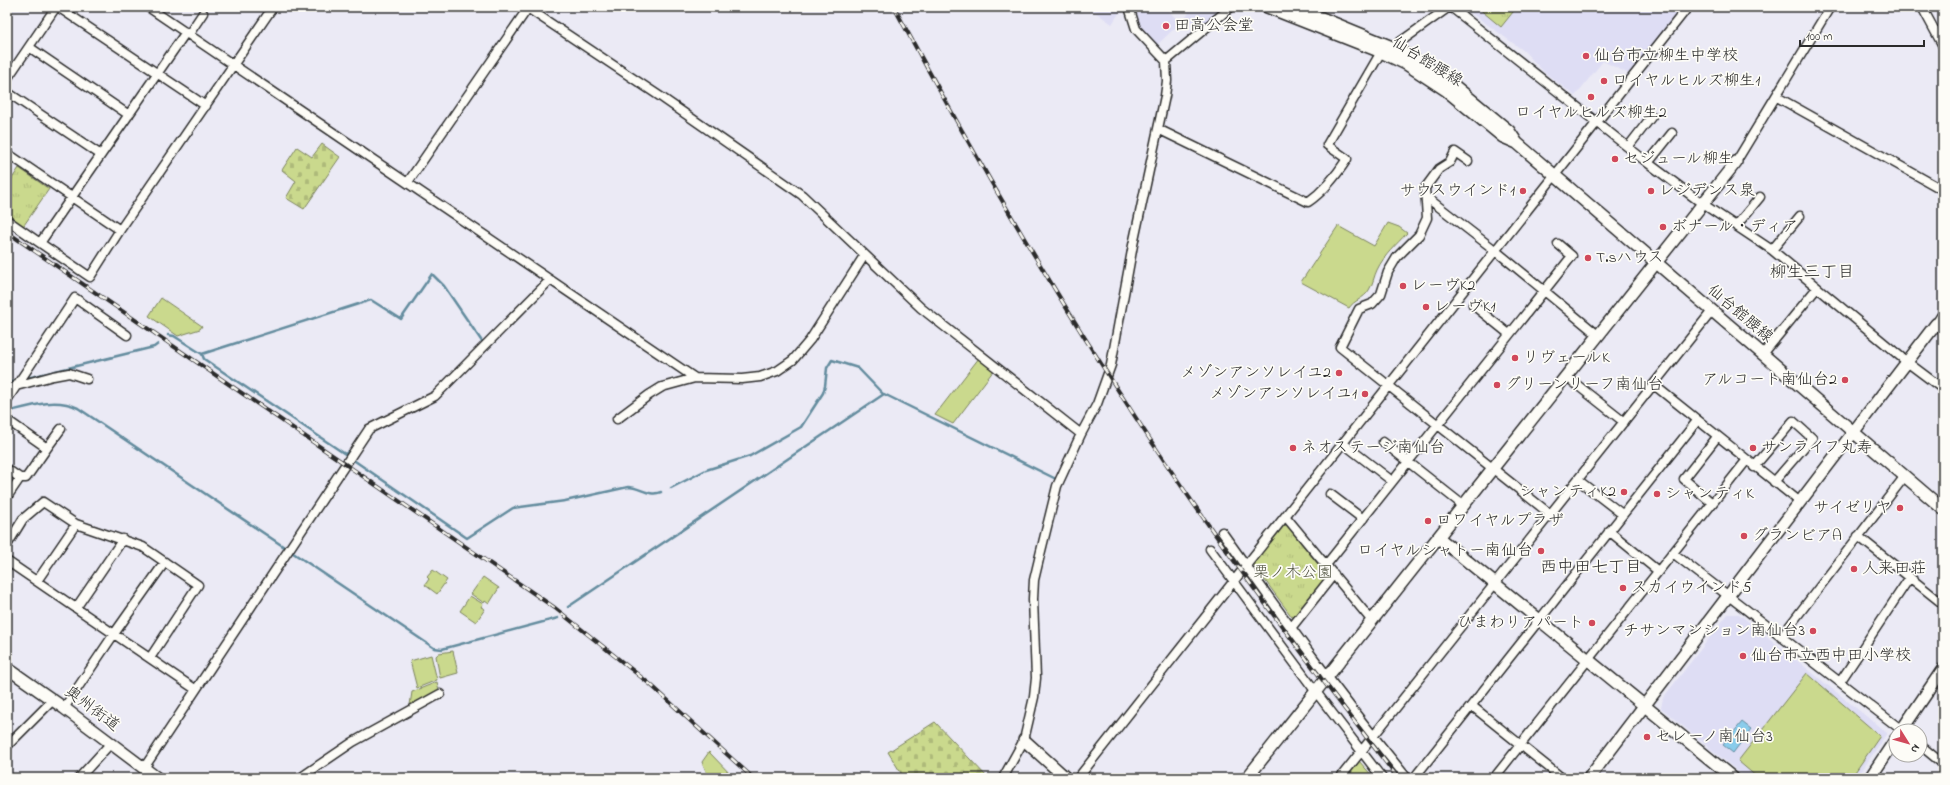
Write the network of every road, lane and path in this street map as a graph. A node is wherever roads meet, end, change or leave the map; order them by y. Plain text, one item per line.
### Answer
1 (57, 7) edge
2 (148, 7) edge
3 (527, 7) edge
4 (1129, 7) edge
5 (1231, 7) edge
6 (1267, 7) edge
7 (1295, 7) edge
8 (1688, 7) edge
9 (1830, 7) edge
10 (1922, 7) edge
11 (271, 8) edge
12 (1448, 8) edge
13 (203, 13) dead end
14 (187, 33) junction
15 (29, 46) junction
16 (1943, 46) edge
17 (1393, 47) junction
18 (1381, 52) junction
19 (1166, 61) junction
20 (234, 64) junction
21 (157, 73) junction
22 (7, 79) edge
23 (7, 92) edge
24 (1777, 97) junction
25 (206, 106) junction
26 (129, 115) junction
27 (1652, 116) dead end
28 (1597, 122) junction
29 (1158, 129) junction
30 (1672, 133) dead end
31 (1517, 143) junction
32 (1628, 147) junction
33 (7, 153) edge
34 (101, 155) junction
35 (1468, 162) dead end
36 (1736, 162) joint
37 (1648, 163) junction
38 (1555, 176) junction
39 (408, 182) junction
40 (1943, 190) edge
41 (1425, 196) junction
42 (72, 197) junction
43 (1760, 197) dead end
44 (1703, 204) junction
45 (1800, 216) dead end
46 (7, 220) edge
47 (1736, 226) junction
48 (120, 230) junction
49 (40, 243) junction
50 (1558, 244) dead end
51 (1772, 250) junction
52 (1496, 251) junction
53 (864, 256) junction
54 (1656, 263) junction
55 (550, 280) junction
56 (1817, 288) junction
57 (1544, 292) junction
58 (1473, 305) dead end
59 (1712, 311) junction
60 (1943, 313) edge
61 (1936, 324) joint
62 (1509, 334) junction
63 (127, 335) dead end
64 (1598, 336) junction
65 (1763, 354) junction
66 (1907, 362) junction
67 (1566, 377) junction
68 (695, 378) junction
69 (86, 379) dead end
70 (19, 381) junction
71 (1389, 385) junction
72 (1654, 385) junction
73 (1943, 389) edge
74 (7, 400) edge
75 (616, 419) dead end
76 (7, 420) edge
77 (1697, 421) junction
78 (1624, 422) junction
79 (1437, 425) junction
80 (61, 429) dead end
81 (1854, 432) junction
82 (1081, 434) junction
83 (1717, 437) junction
84 (1383, 442) dead end
85 (1344, 444) junction
86 (47, 448) junction
87 (1746, 460) junction
88 (1408, 462) junction
89 (1754, 467) junction
90 (7, 469) edge
91 (1493, 470) junction
92 (1905, 476) junction
93 (20, 478) junction
94 (1578, 480) junction
95 (1392, 481) junction
96 (1774, 482) junction
97 (1330, 494) dead end
98 (7, 497) edge
99 (1800, 502) junction
100 (1712, 503) junction
101 (1464, 506) junction
102 (1943, 509) edge
103 (1550, 514) junction
104 (1622, 514) junction
105 (1286, 516) junction
106 (1362, 519) junction
107 (76, 524) junction
108 (1609, 531) junction
109 (1222, 532) dead end
110 (1858, 536) junction
111 (1439, 538) junction
112 (123, 539) junction
113 (7, 545) edge
114 (1210, 548) dead end
115 (1673, 553) junction
116 (7, 561) edge
117 (164, 562) junction
118 (1326, 565) junction
119 (1246, 566) junction
120 (1658, 571) junction
121 (1334, 574) junction
122 (1910, 578) junction
123 (37, 581) junction
124 (1234, 582) junction
125 (1494, 584) junction
126 (1728, 596) junction
127 (1943, 604) edge
128 (76, 608) junction
129 (1539, 620) junction
130 (1372, 621) junction
131 (1291, 628) junction
132 (114, 634) junction
133 (1781, 637) junction
134 (150, 658) junction
135 (1588, 661) junction
136 (7, 668) edge
137 (1943, 669) edge
138 (1328, 677) junction
139 (1840, 682) junction
140 (195, 689) junction
141 (1316, 692) junction
142 (440, 694) dead end
143 (53, 700) junction
144 (1472, 706) junction
145 (1644, 706) junction
146 (64, 708) junction
147 (1889, 723) edge
148 (1908, 723) edge
149 (1373, 736) junction
150 (1024, 740) junction
151 (111, 743) junction
152 (1521, 744) junction
153 (7, 746) edge
154 (1361, 751) junction
155 (1888, 752) edge
156 (1928, 752) edge
157 (1943, 764) edge
158 (144, 768) junction
159 (79, 778) edge
160 (157, 778) edge
161 (300, 778) edge
162 (1003, 778) edge
163 (1066, 778) edge
164 (1078, 778) edge
165 (1248, 778) edge
166 (1340, 778) edge
167 (1382, 778) edge
168 (1407, 778) edge
169 (1414, 778) edge
170 (1494, 778) edge
171 (1562, 778) edge
172 (1589, 778) edge
173 (1733, 778) edge
174 (1870, 778) edge

1 - 15 street
1 - 21 street
2 - 14 street
3 - 39 street
3 - 53 street
4 - 19 street
5 - 19 street
6 - 18 street, 仙台館腰線
7 - 17 street, 仙台館腰線
8 - 28 street
9 - 24 street
10 - 16 street
11 - 20 street
12 - 17 street
12 - 28 street
13 - 14 street
14 - 20 street
14 - 21 street
15 - 22 street
15 - 26 street
17 - 31 street, 仙台館腰線
18 - 29 street
18 - 31 street, 仙台館腰線
19 - 29 street
20 - 25 street
20 - 39 street
21 - 25 street
21 - 26 street
23 - 34 street
24 - 36 street
24 - 40 street
25 - 48 street
26 - 34 street
27 - 32 street
28 - 32 street
28 - 38 street
29 - 82 street
30 - 37 street
31 - 38 street, 仙台館腰線
32 - 37 street
33 - 42 street
34 - 42 street
35 - 41 street
36 - 44 street
37 - 44 street
38 - 52 street
38 - 54 street, 仙台館腰線
39 - 55 street
41 - 52 street
41 - 71 street
42 - 48 street
42 - 49 street
43 - 47 street
44 - 47 street
44 - 54 street
45 - 51 street
46 - 49 street
47 - 51 street
48 - 49 street
50 - 57 street
51 - 56 street
52 - 57 street
52 - 71 street
53 - 68 street
53 - 82 street
54 - 59 street, 仙台館腰線
54 - 64 street
55 - 68 street
55 - 140 street
56 - 65 street
56 - 66 street
57 - 62 street
57 - 64 street
58 - 62 street
59 - 65 street, 仙台館腰線
59 - 72 street
60 - 61 street
61 - 66 street
62 - 79 street
63 - 70 street
64 - 67 street
65 - 81 street, 仙台館腰線
66 - 73 street
66 - 81 street
67 - 78 street
67 - 91 street
68 - 75 street
69 - 70 street
70 - 74 street
71 - 79 street
71 - 85 street
72 - 77 street
72 - 78 street
76 - 86 street
77 - 83 street
77 - 104 street
78 - 94 street
79 - 88 street
79 - 91 street
80 - 86 street
81 - 92 street, 仙台館腰線
81 - 99 street
82 - 150 street
83 - 87 street
83 - 100 street
84 - 88 street
85 - 95 street
85 - 105 street
86 - 93 street
87 - 89 street
87 - 100 street
88 - 95 street
88 - 101 street
89 - 96 street
89 - 96 street
90 - 93 street
91 - 101 street
91 - 103 street
92 - 102 street, 仙台館腰線
92 - 110 street
93 - 98 street
94 - 103 street
94 - 104 street
95 - 106 street
96 - 99 street
97 - 106 street
99 - 126 street
100 - 115 street
101 - 111 street
103 - 125 street
104 - 108 street
105 - 118 street
105 - 119 street
106 - 118 street
107 - 112 street
107 - 113 street
107 - 123 street
108 - 120 street
108 - 129 street
109 - 119 street
110 - 122 street
110 - 133 street
111 - 125 street
111 - 130 street
112 - 117 street
112 - 128 street
114 - 124 street
115 - 120 street
115 - 126 street
116 - 123 street
117 - 132 street
117 - 134 street
118 - 121 street
119 - 124 street
119 - 131 street
120 - 135 street
121 - 130 street
121 - 131 street
122 - 127 street
122 - 139 street
123 - 128 street
124 - 141 street
124 - 164 street
125 - 129 street
125 - 149 street
126 - 133 street
126 - 145 street
128 - 132 street
129 - 135 street
129 - 144 street
130 - 138 street
131 - 138 street
132 - 134 street
132 - 146 street
133 - 139 street
134 - 140 street
135 - 145 street
135 - 152 street
136 - 143 street, 奥州街道
137 - 148 street
138 - 141 street
138 - 149 street
139 - 147 street
140 - 158 street
141 - 154 street
141 - 165 street
142 - 161 street
143 - 146 street, 奥州街道
143 - 153 street
144 - 152 street
144 - 169 street
145 - 172 street
145 - 173 street
146 - 151 street, 奥州街道
149 - 154 street
149 - 168 street
150 - 162 street
150 - 163 street
151 - 158 street, 奥州街道
151 - 159 street
152 - 170 street
152 - 171 street
154 - 166 street
154 - 167 street
155 - 174 street
156 - 157 street
158 - 160 street, 奥州街道

